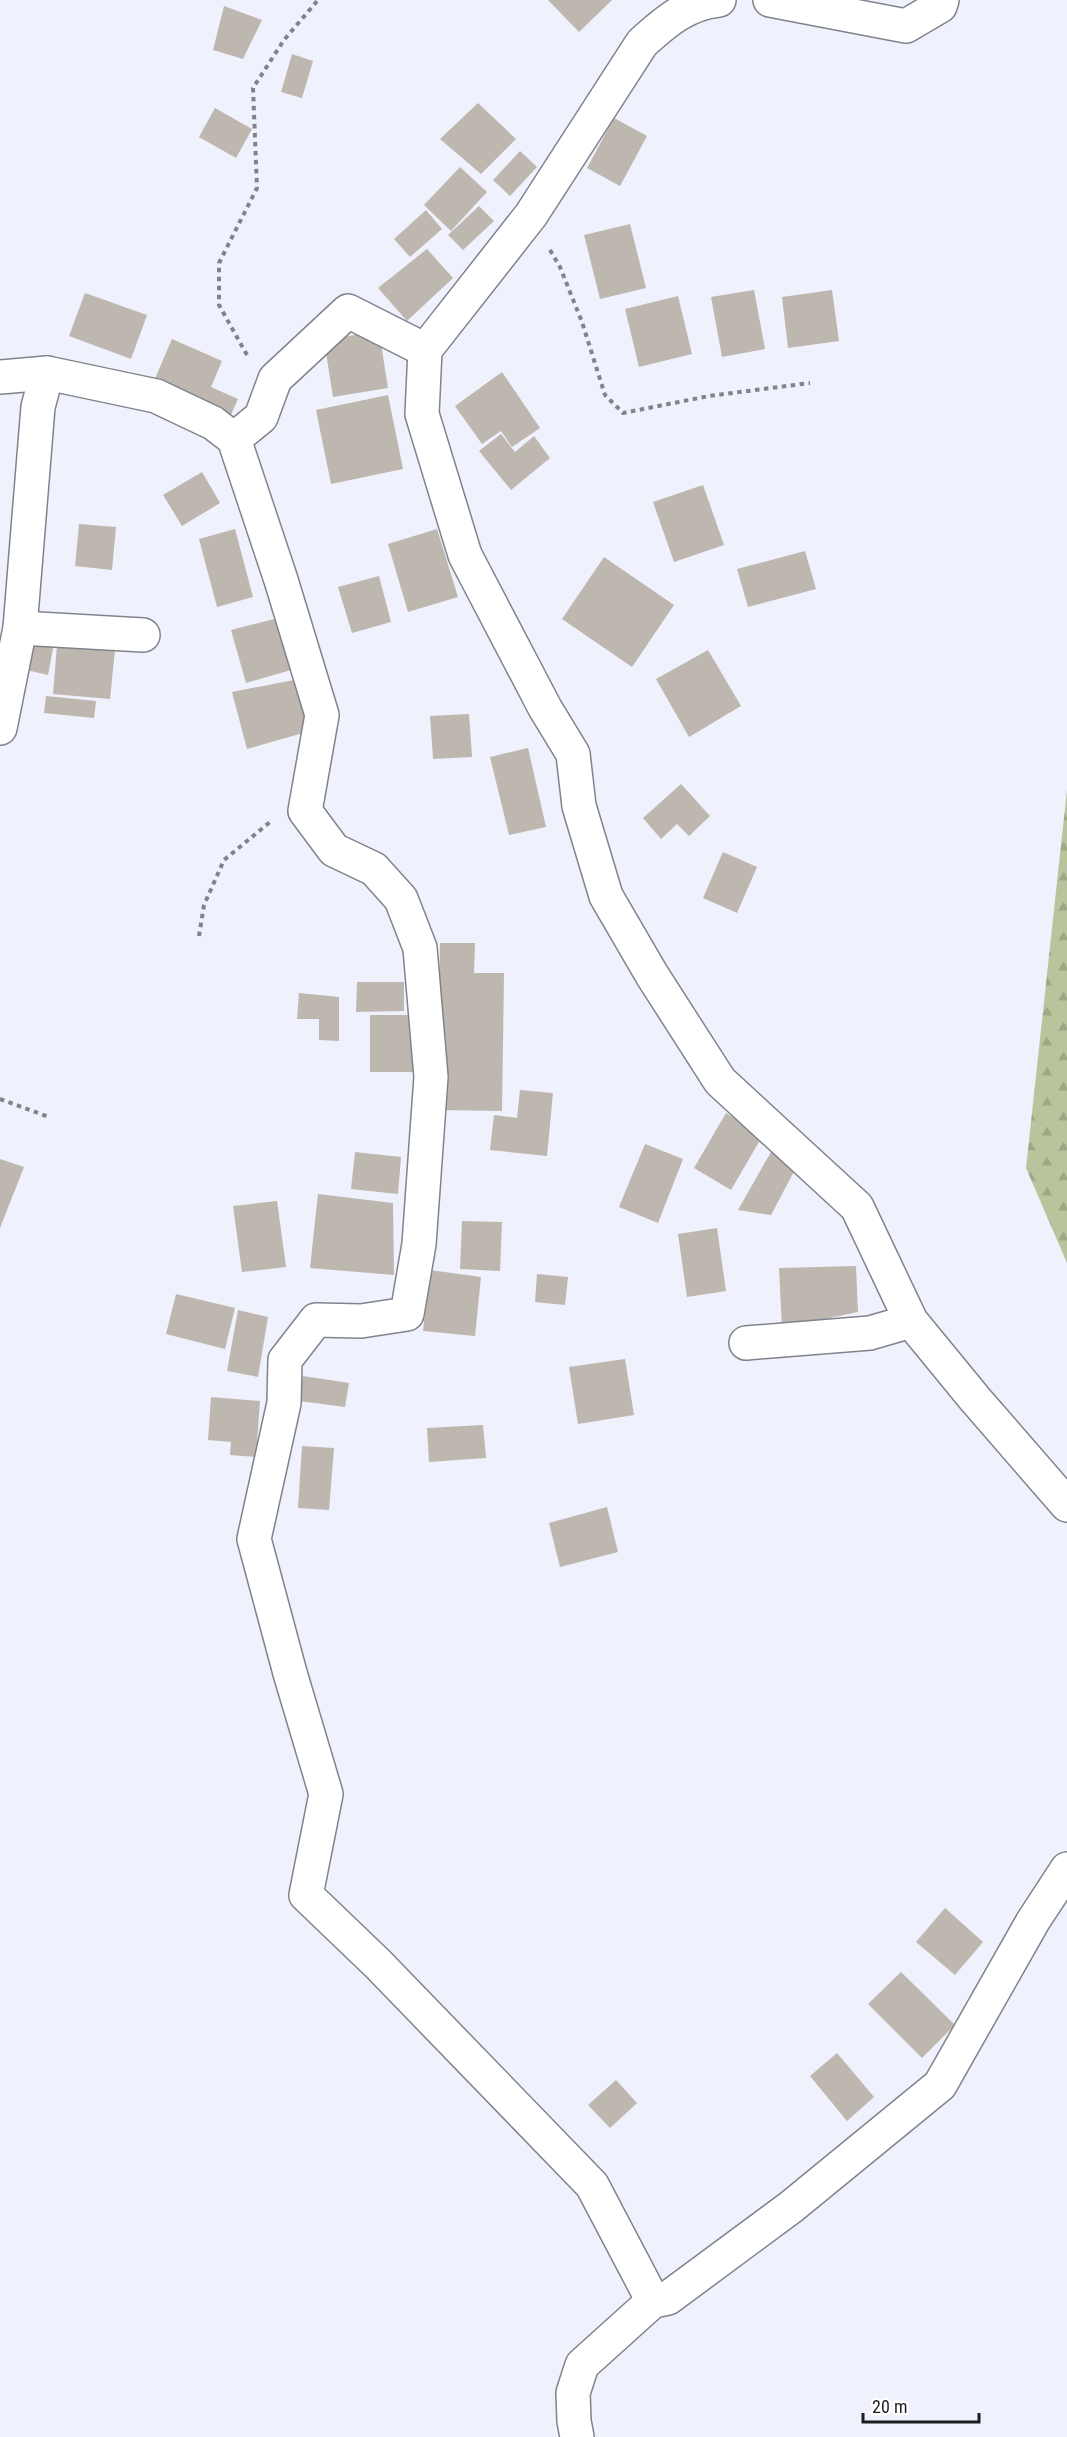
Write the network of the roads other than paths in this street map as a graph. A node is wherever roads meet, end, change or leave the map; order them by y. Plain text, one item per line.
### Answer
1 (719, 0) edge
2 (770, 0) edge
3 (942, 0) edge
4 (425, 350) junction
5 (47, 373) junction
6 (0, 377) edge
7 (234, 439) junction
8 (20, 628) junction
9 (143, 635) dead end
10 (0, 719) edge
11 (0, 728) edge
12 (911, 1321) junction
13 (746, 1343) dead end
14 (1067, 1505) edge
15 (1067, 1869) edge
16 (653, 2301) junction
17 (577, 2437) edge

1 - 4 street
2 - 3 street
4 - 7 street
4 - 12 street
5 - 6 street
5 - 7 street
5 - 8 street
7 - 16 street
8 - 9 street
8 - 10 street
10 - 11 street
12 - 13 street
12 - 14 street
15 - 16 street
16 - 17 street

